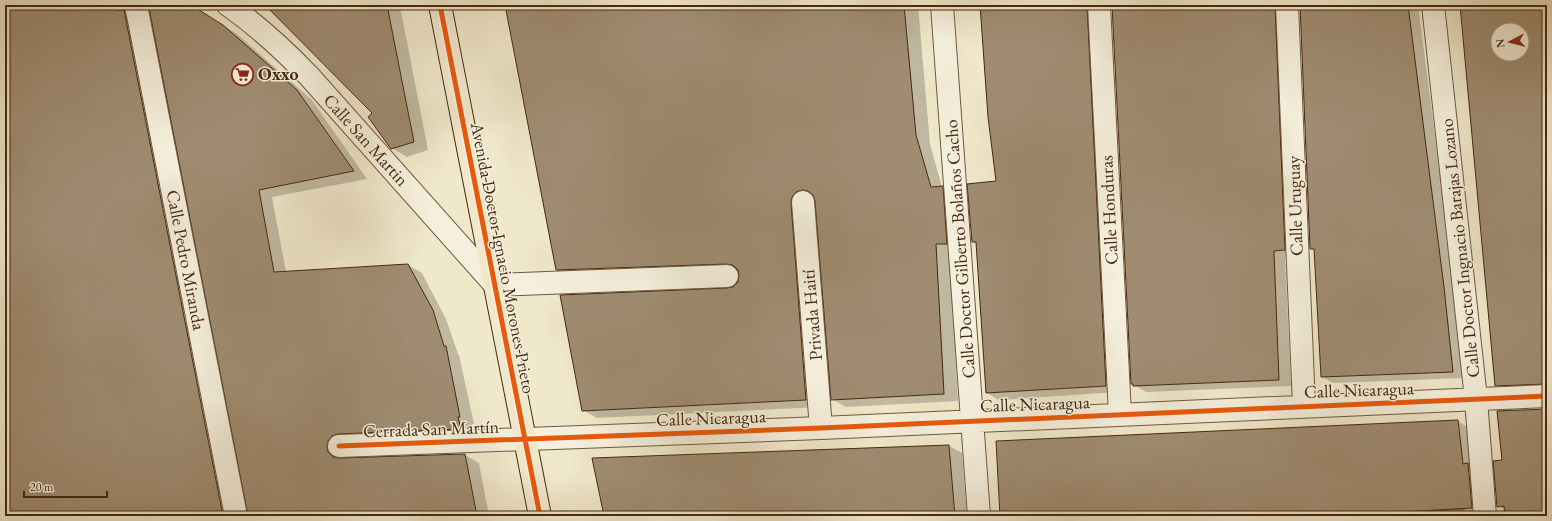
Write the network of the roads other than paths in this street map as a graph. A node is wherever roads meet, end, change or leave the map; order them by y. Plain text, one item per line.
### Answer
1 (136, 5) edge
2 (228, 5) edge
3 (440, 5) edge
4 (942, 5) edge
5 (1099, 5) edge
6 (1287, 5) edge
7 (1432, 5) edge
8 (802, 202) dead end
9 (727, 276) dead end
10 (495, 285) junction
11 (1547, 396) edge
12 (1476, 399) junction
13 (1304, 406) junction
14 (1120, 414) junction
15 (973, 420) junction
16 (820, 428) junction
17 (524, 440) junction
18 (339, 446) dead end
19 (236, 516) edge
20 (540, 516) edge
21 (979, 516) edge
22 (1485, 516) edge

1 - 19 street, Calle Pedro Miranda
2 - 10 street, Calle San Martin
3 - 10 main road, Avenida Doctor Ignacio Morones Prieto
4 - 15 street, Calle Doctor Gilberto Bolaños Cacho
5 - 14 street, Calle Honduras
6 - 13 street, Calle Uruguay
7 - 12 street, Calle Doctor Ingnacio Barajas Lozano
8 - 16 street, Privada Haití
9 - 10 street
10 - 17 main road, Avenida Doctor Ignacio Morones Prieto
11 - 12 street, Calle Nicaragua
12 - 13 street, Calle Nicaragua
12 - 22 street, Calle Doctor Ingnacio Barajas Lozano
13 - 14 street, Calle Nicaragua
14 - 15 street, Calle Nicaragua
15 - 16 street, Calle Nicaragua
15 - 21 street, Calle Doctor Gilberto Bolaños Cacho
16 - 17 street, Calle Nicaragua
17 - 18 street, Cerrada San Martín
17 - 20 main road, Avenida Doctor Ignacio Morones Prieto

